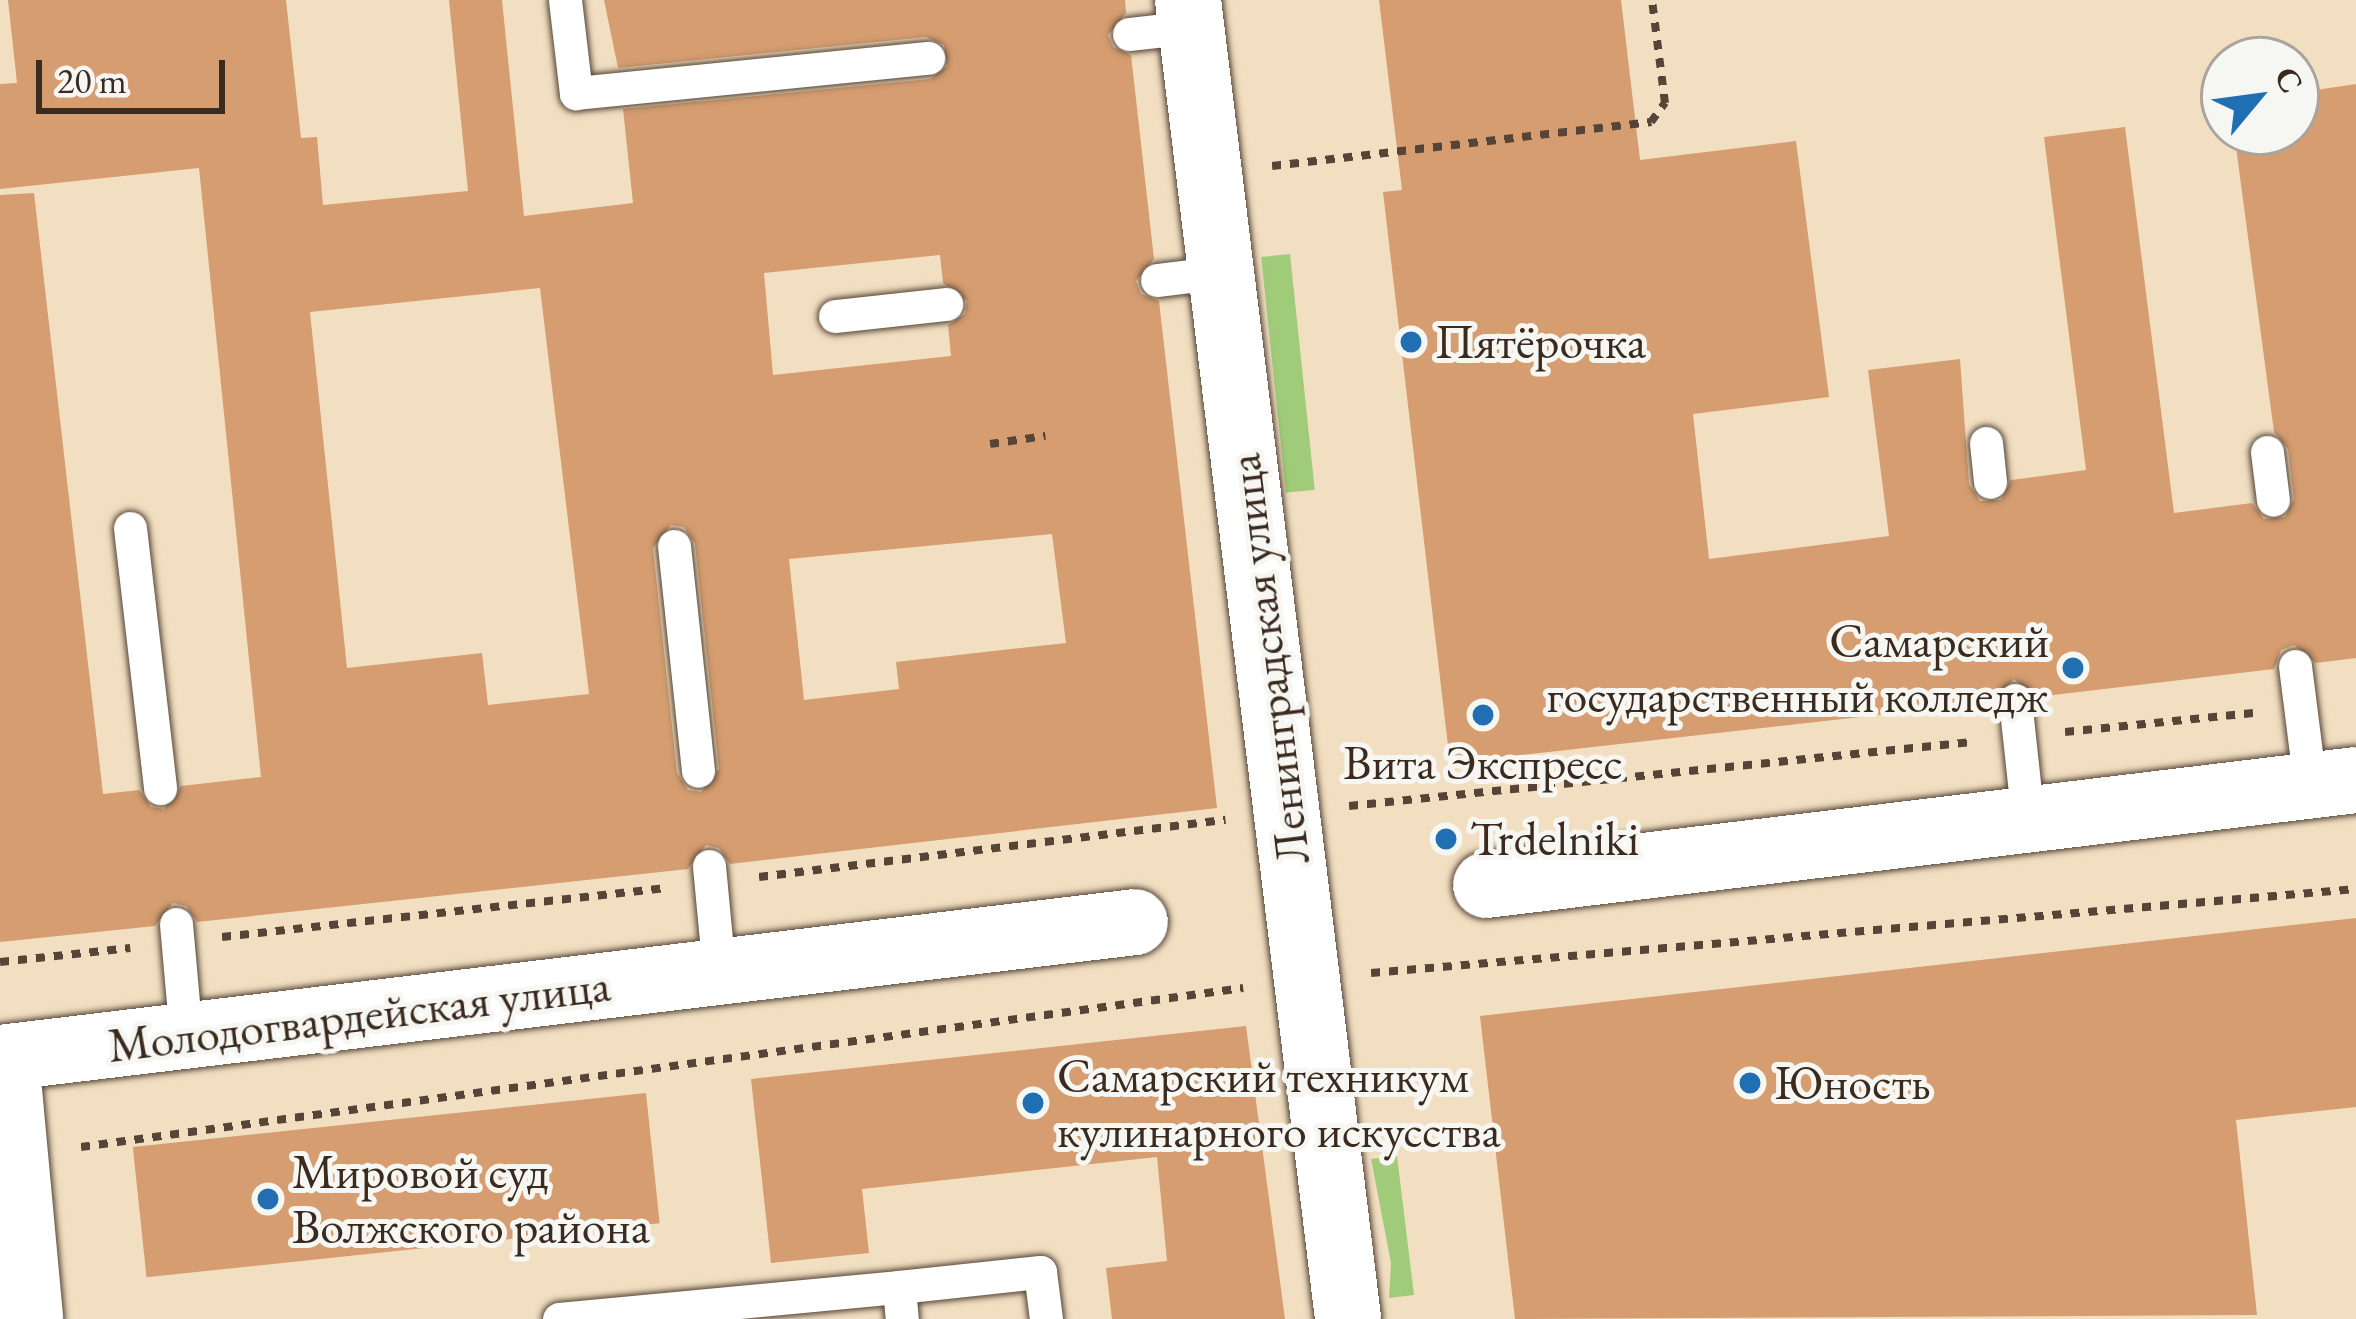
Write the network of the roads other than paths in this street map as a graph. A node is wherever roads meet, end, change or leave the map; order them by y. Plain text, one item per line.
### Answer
1 (565, 0) edge
2 (1169, 20) edge
3 (928, 58) dead end
4 (1221, 272) junction
5 (1157, 280) dead end
6 (946, 304) dead end
7 (836, 316) dead end
8 (1986, 442) dead end
9 (2267, 452) dead end
10 (1990, 482) dead end
11 (2273, 500) dead end
12 (130, 528) dead end
13 (674, 546) dead end
14 (2295, 666) dead end
15 (2015, 700) dead end
16 (698, 771) dead end
17 (2333, 783) edge
18 (160, 788) dead end
19 (2028, 819) junction
20 (710, 875) road end
21 (1486, 885) dead end
22 (1135, 922) dead end
23 (177, 933) road end
24 (719, 971) junction
25 (186, 1036) junction
26 (3, 1058) edge
27 (900, 1303) edge
28 (30, 1319) edge
29 (559, 1319) edge
30 (1046, 1319) edge
31 (1348, 1319) edge

1 - 3 lane
2 - 4 street, Ленинградская улица
4 - 5 lane
4 - 31 street, Ленинградская улица
6 - 7 lane
8 - 10 lane
9 - 11 lane
12 - 18 lane
13 - 16 lane
14 - 17 lane
15 - 19 lane
17 - 19 street
19 - 21 street
20 - 24 lane
22 - 24 street, Молодогвардейская улица
23 - 25 lane
24 - 25 street, Молодогвардейская улица
25 - 26 street, Молодогвардейская улица
26 - 28 street
27 - 29 lane
27 - 30 lane

